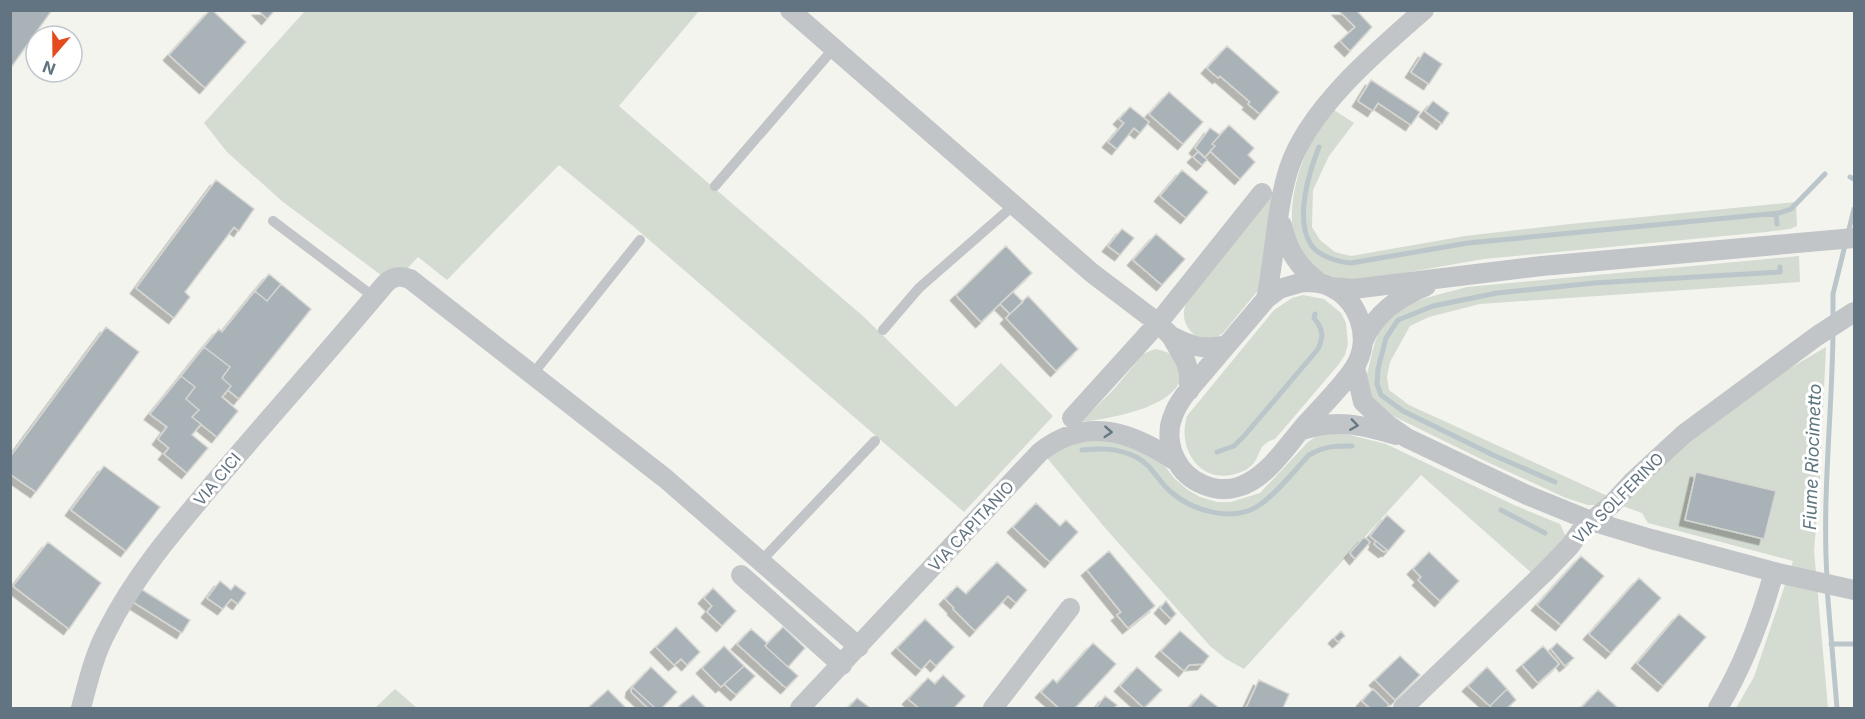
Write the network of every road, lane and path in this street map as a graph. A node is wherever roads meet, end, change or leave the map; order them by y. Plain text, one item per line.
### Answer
1 (790, 10) edge
2 (1424, 10) edge
3 (834, 48) junction
4 (715, 186) dead end
5 (1262, 193) dead end
6 (1014, 205) junction
7 (1280, 216) junction
8 (273, 221) dead end
9 (1846, 239) edge
10 (640, 240) dead end
11 (1445, 277) junction
12 (1325, 285) junction
13 (374, 297) junction
14 (1266, 298) junction
15 (1854, 312) edge
16 (1165, 329) junction
17 (883, 330) dead end
18 (1363, 342) junction
19 (1227, 345) junction
20 (1355, 367) junction
21 (532, 375) junction
22 (1189, 391) junction
23 (1072, 418) dead end
24 (1300, 430) junction
25 (1407, 438) junction
26 (875, 441) dead end
27 (1177, 462) junction
28 (1591, 520) junction
29 (761, 561) junction
30 (1774, 572) junction
31 (741, 575) dead end
32 (1851, 589) edge
33 (1070, 608) dead end
34 (859, 647) junction
35 (842, 665) junction
36 (81, 708) edge
37 (800, 708) edge
38 (993, 708) edge
39 (1403, 708) edge
40 (1718, 708) edge

1 - 3 street
2 - 7 street
3 - 4 lane
3 - 6 street
5 - 16 street
6 - 16 street
6 - 17 lane
7 - 12 street
7 - 14 street
8 - 13 lane
9 - 11 street
10 - 21 lane
11 - 12 street
11 - 18 street
12 - 14 street
12 - 18 street
13 - 21 street, VIA CICI
13 - 36 street, VIA CICI
14 - 19 street
15 - 28 street, VIA SOLFERINO
16 - 19 street
16 - 22 street
16 - 23 street
18 - 20 street
19 - 22 street
20 - 24 street, VIA CAPITANIO
20 - 25 street
21 - 29 street
22 - 27 street
24 -> 25 street
24 - 27 street, VIA CAPITANIO
25 - 28 street
26 - 29 lane
34 -> 27 street, VIA CAPITANIO
28 - 30 street
28 - 39 street, VIA SOLFERINO
29 - 34 street
30 - 32 street
30 - 40 street
31 - 35 street
33 - 38 street
34 - 35 street, VIA CAPITANIO
35 - 37 street, VIA CAPITANIO

